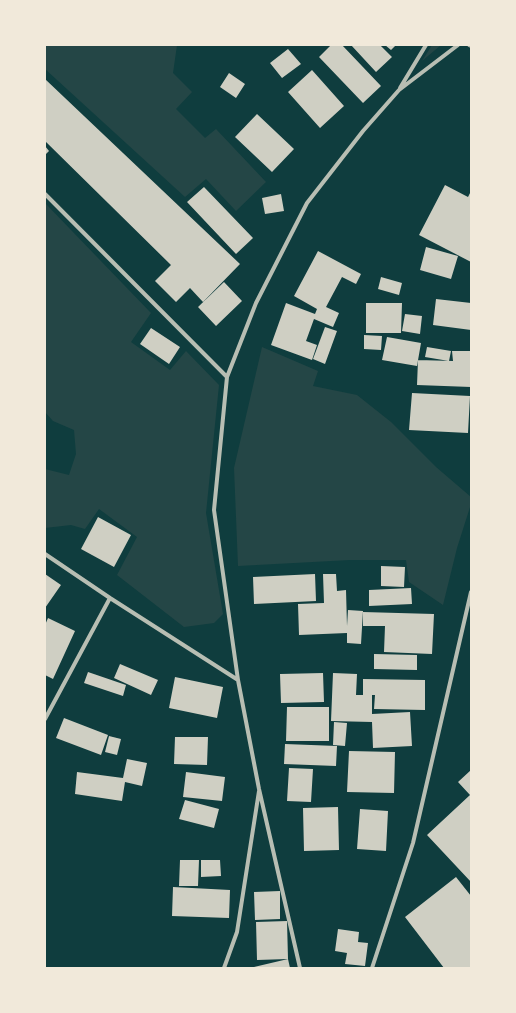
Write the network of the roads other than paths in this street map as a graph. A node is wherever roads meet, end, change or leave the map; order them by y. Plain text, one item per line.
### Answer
1 (426, 45) edge
2 (458, 45) edge
3 (399, 90) junction
4 (45, 194) edge
5 (227, 377) junction
6 (45, 554) edge
7 (471, 592) edge
8 (110, 598) junction
9 (238, 680) junction
10 (45, 717) edge
11 (259, 789) junction
12 (224, 968) edge
13 (300, 968) edge
14 (372, 968) edge

1 - 3 street
2 - 3 street
3 - 5 street
4 - 5 street
5 - 9 street
6 - 8 street
7 - 14 street
8 - 9 street
8 - 10 street
9 - 11 street
11 - 12 street
11 - 13 street

